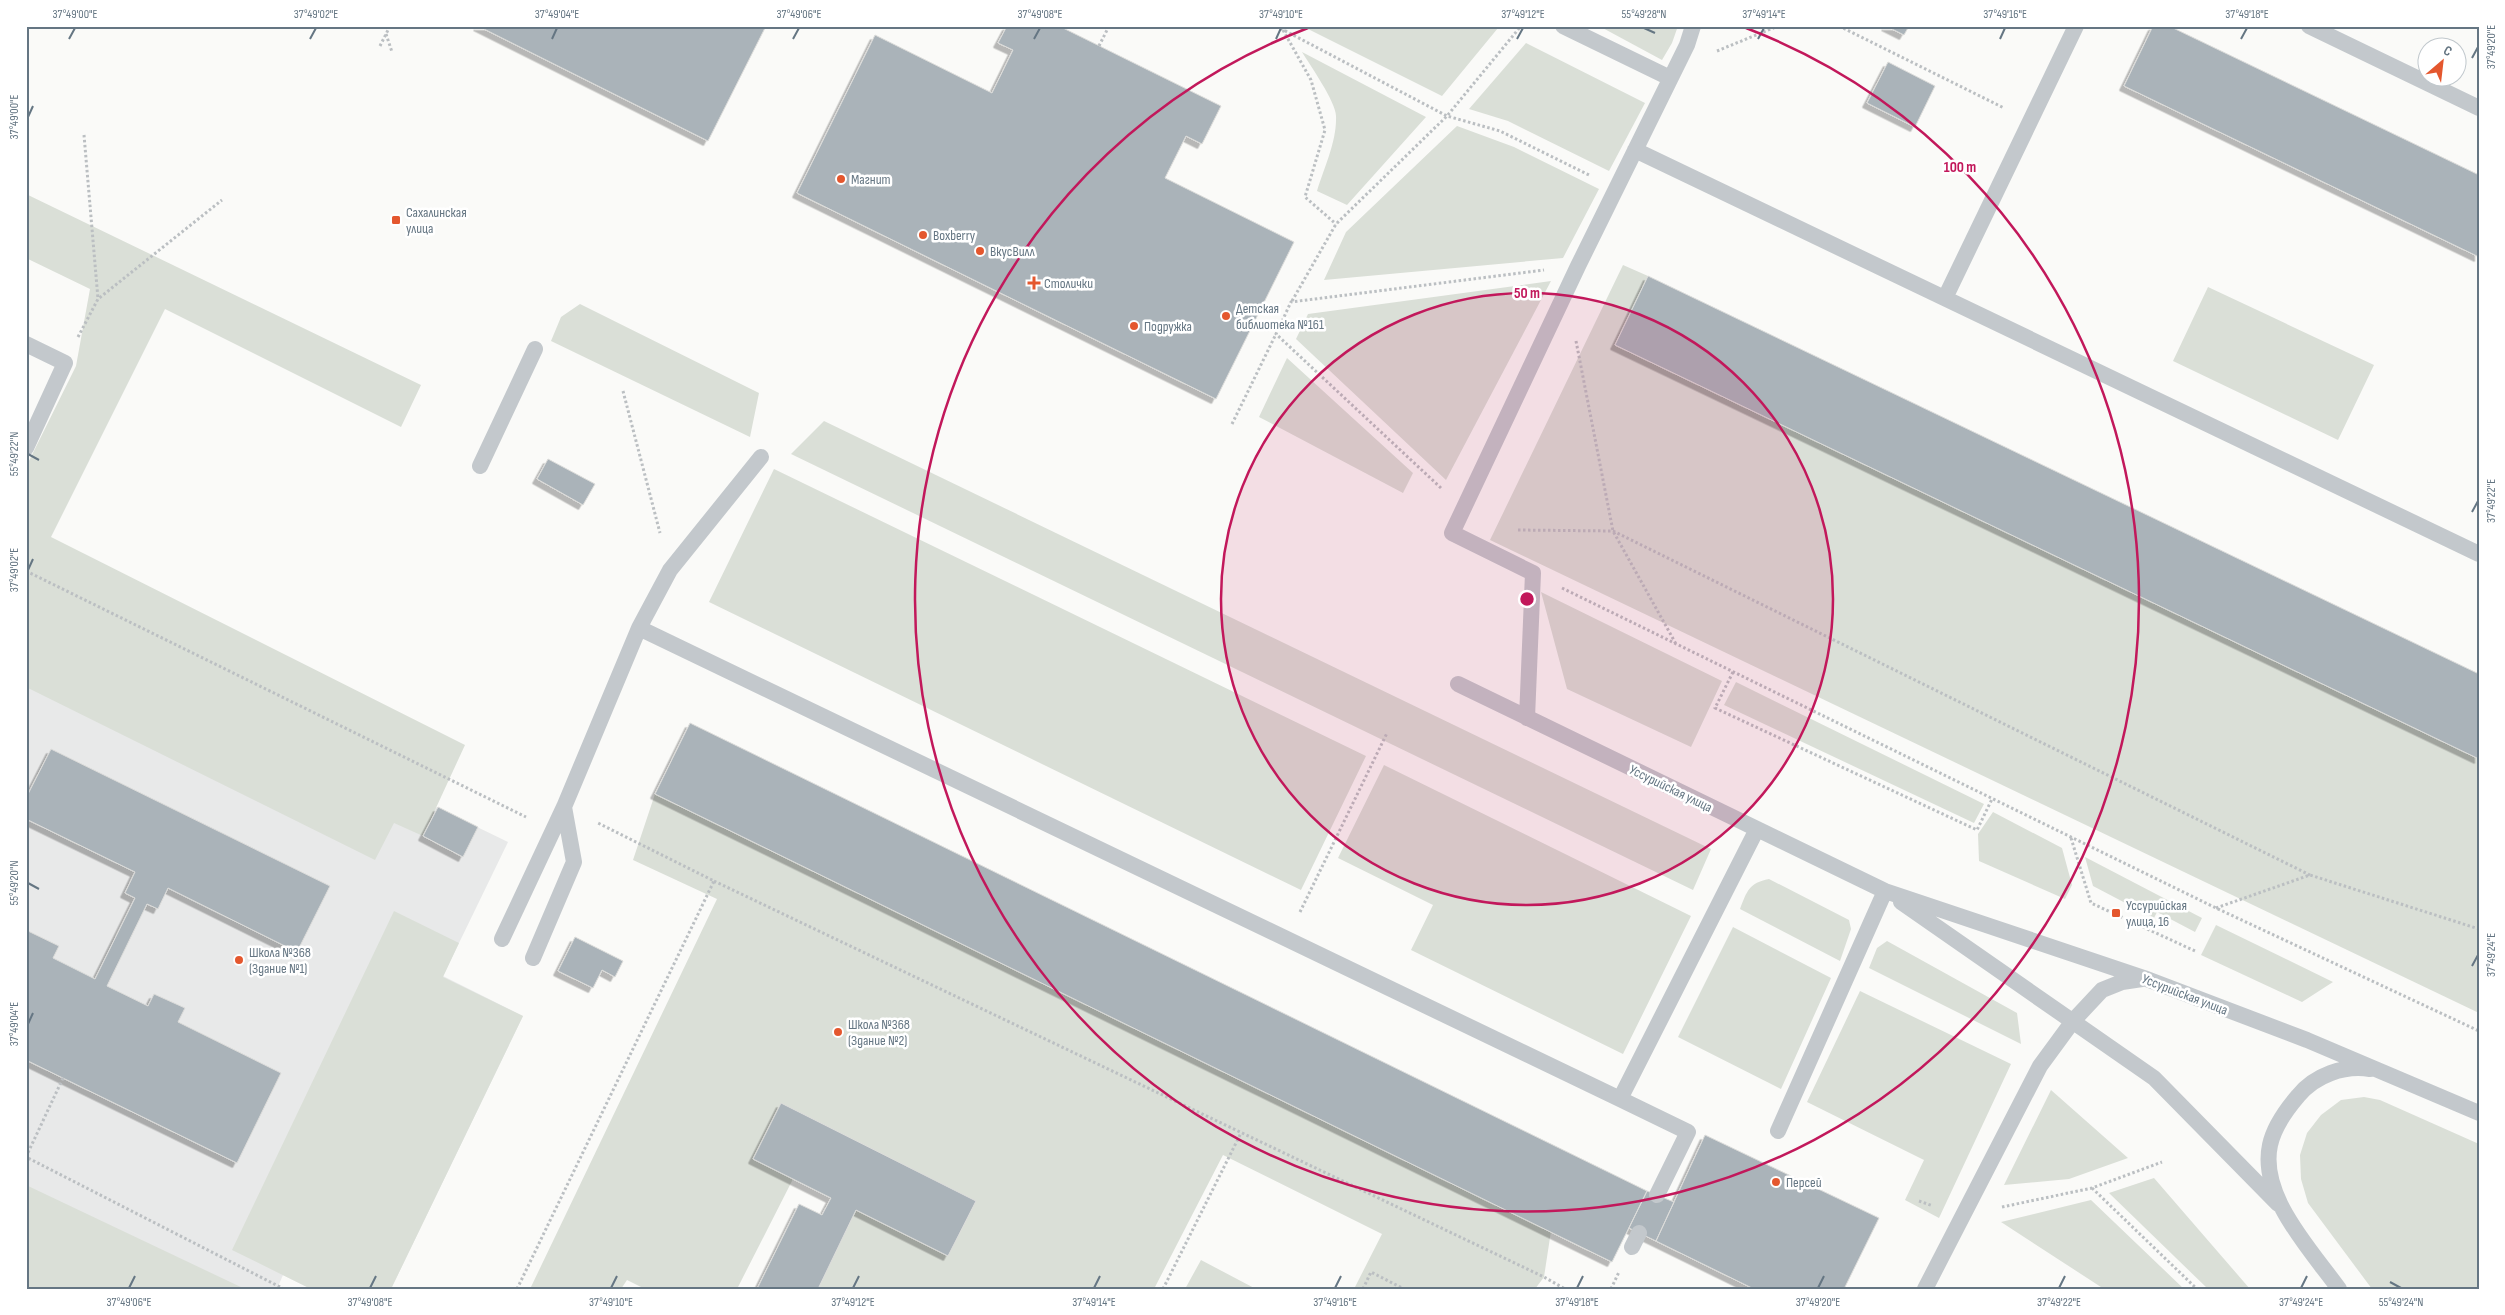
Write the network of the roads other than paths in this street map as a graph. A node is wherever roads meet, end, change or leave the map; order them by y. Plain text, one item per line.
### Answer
1 (1563, 26) edge
2 (1693, 26) edge
3 (2076, 26) edge
4 (2309, 26) edge
5 (1673, 73) junction
6 (2479, 108) edge
7 (1635, 150) junction
8 (1945, 298) junction
9 (26, 344) edge
10 (534, 349) dead end
11 (26, 448) edge
12 (761, 457) dead end
13 (480, 466) dead end
14 (2479, 554) edge
15 (639, 628) junction
16 (1458, 684) dead end
17 (1527, 718) junction
18 (564, 806) junction
19 (1757, 829) junction
20 (1885, 891) junction
21 (502, 939) dead end
22 (533, 958) dead end
23 (2144, 978) junction
24 (2073, 1022) junction
25 (2387, 1072) junction
26 (1620, 1099) junction
27 (2479, 1113) edge
28 (1778, 1132) dead end
29 (1657, 1196) dead end
30 (2278, 1204) junction
31 (1925, 1289) edge
32 (2339, 1289) edge

1 - 5 lane
2 - 5 lane
3 - 8 lane
4 - 6 lane
5 - 7 lane
7 - 8 lane
7 - 17 lane
8 - 14 lane
9 - 11 lane
10 - 13 lane
12 - 15 lane
15 - 18 lane
15 - 26 lane
16 - 17 lane, Уссурийская улица
17 - 19 lane, Уссурийская улица
18 - 21 lane
18 - 22 lane
19 - 20 lane, Уссурийская улица
19 - 26 lane
20 - 23 lane, Уссурийская улица
20 - 24 lane, Уссурийская улица
20 - 28 lane
23 - 24 lane
23 - 25 lane, Уссурийская улица
24 - 30 lane, Уссурийская улица
24 - 31 lane
25 - 27 lane, Уссурийская улица
25 - 30 lane
26 - 29 lane
30 - 32 lane

